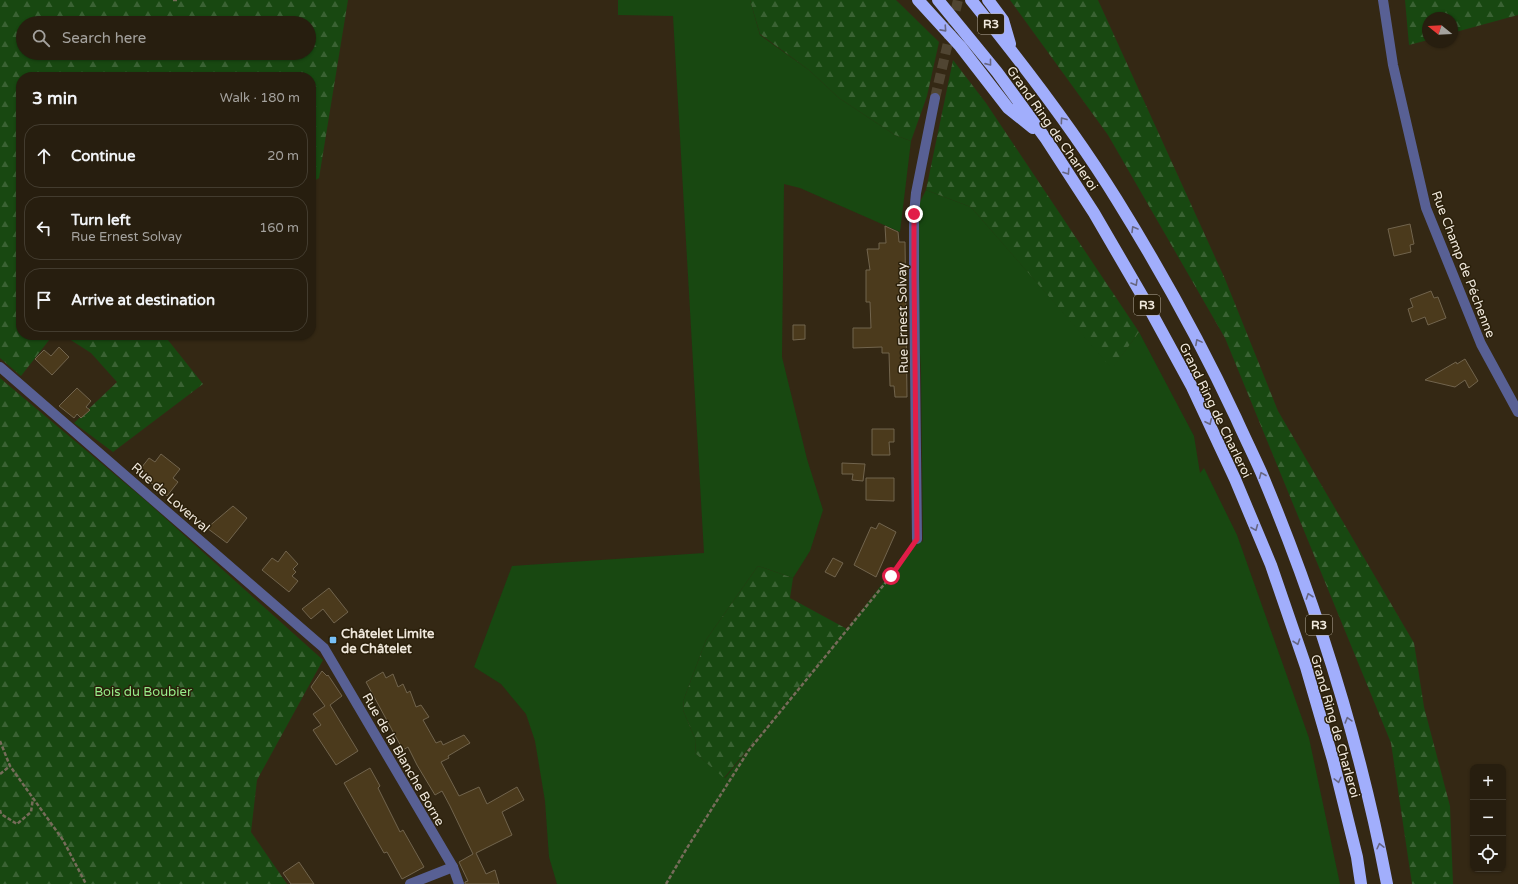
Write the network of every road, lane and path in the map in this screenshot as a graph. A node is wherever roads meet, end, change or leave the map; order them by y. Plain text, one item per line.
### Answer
1 (173, 0) edge
2 (177, 0) edge
3 (918, 0) edge
4 (938, 0) edge
5 (971, 0) edge
6 (988, 0) edge
7 (1383, 0) edge
8 (1011, 49) junction
9 (935, 98) tunnel mouth
10 (1046, 139) junction
11 (0, 367) edge
12 (1518, 412) edge
13 (917, 539) joint
14 (324, 648) joint
15 (0, 741) edge
16 (10, 766) junction
17 (0, 774) edge
18 (33, 798) junction
19 (0, 810) edge
20 (453, 867) junction
21 (86, 884) edge
22 (410, 884) edge
23 (459, 884) edge
24 (666, 884) edge
25 (1361, 884) edge
26 (1388, 884) edge

1 - 2 path
3 -> 10 highway
4 -> 10 highway, Grand Ring de Charleroi / R3
5 - 8 highway, Grand Ring de Charleroi / R3
6 - 8 highway
7 - 12 street, Rue Champ de Péchenne
26 -> 8 highway, Grand Ring de Charleroi / R3
9 - 13 street, Rue Ernest Solvay
10 -> 25 highway, Grand Ring de Charleroi / R3
11 - 14 street, Rue de Loverval
13 - 24 path
14 - 20 street, Rue de la Blanche Borne
15 - 16 path
16 - 17 path
16 - 18 path
18 - 19 path
18 - 21 path
20 - 22 street
20 - 23 street, Rue de la Blanche Borne

